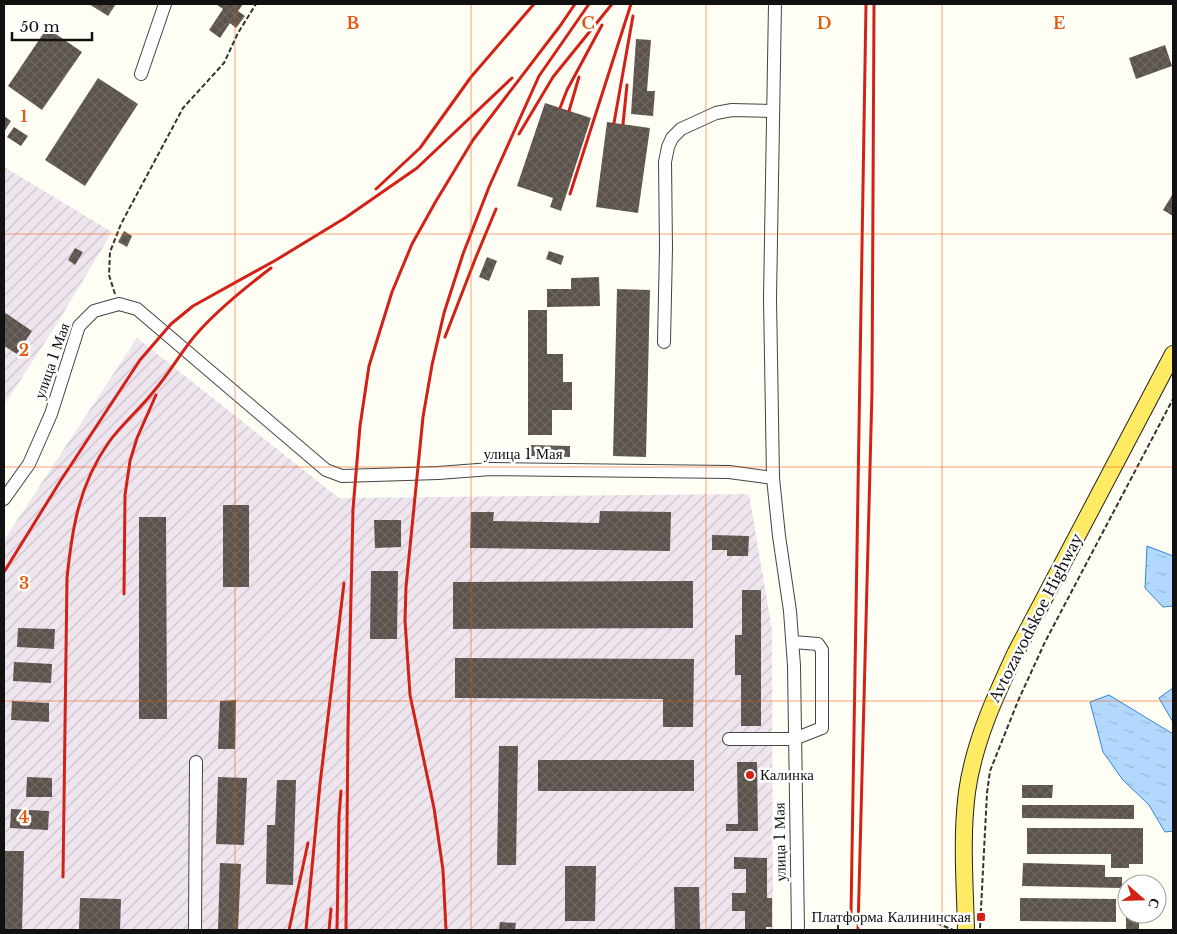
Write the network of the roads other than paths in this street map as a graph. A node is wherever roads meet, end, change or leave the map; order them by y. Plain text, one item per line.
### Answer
1 (165, 4) edge
2 (775, 4) edge
3 (141, 74) dead end
4 (773, 111) junction
5 (664, 342) dead end
6 (1171, 362) edge
7 (773, 478) junction
8 (4, 499) edge
9 (793, 642) junction
10 (729, 739) dead end
11 (794, 739) junction
12 (196, 762) dead end
13 (803, 927) edge
14 (195, 930) edge
15 (966, 930) edge

1 - 3 street
2 - 4 street
4 - 5 street
4 - 7 street
6 - 15 main road, Avtozavodskoe Highway
7 - 8 street, улица 1 Мая
7 - 9 street, улица 1 Мая
9 - 11 street, улица 1 Мая
9 - 11 street
10 - 11 street
11 - 13 street, улица 1 Мая
12 - 14 street

